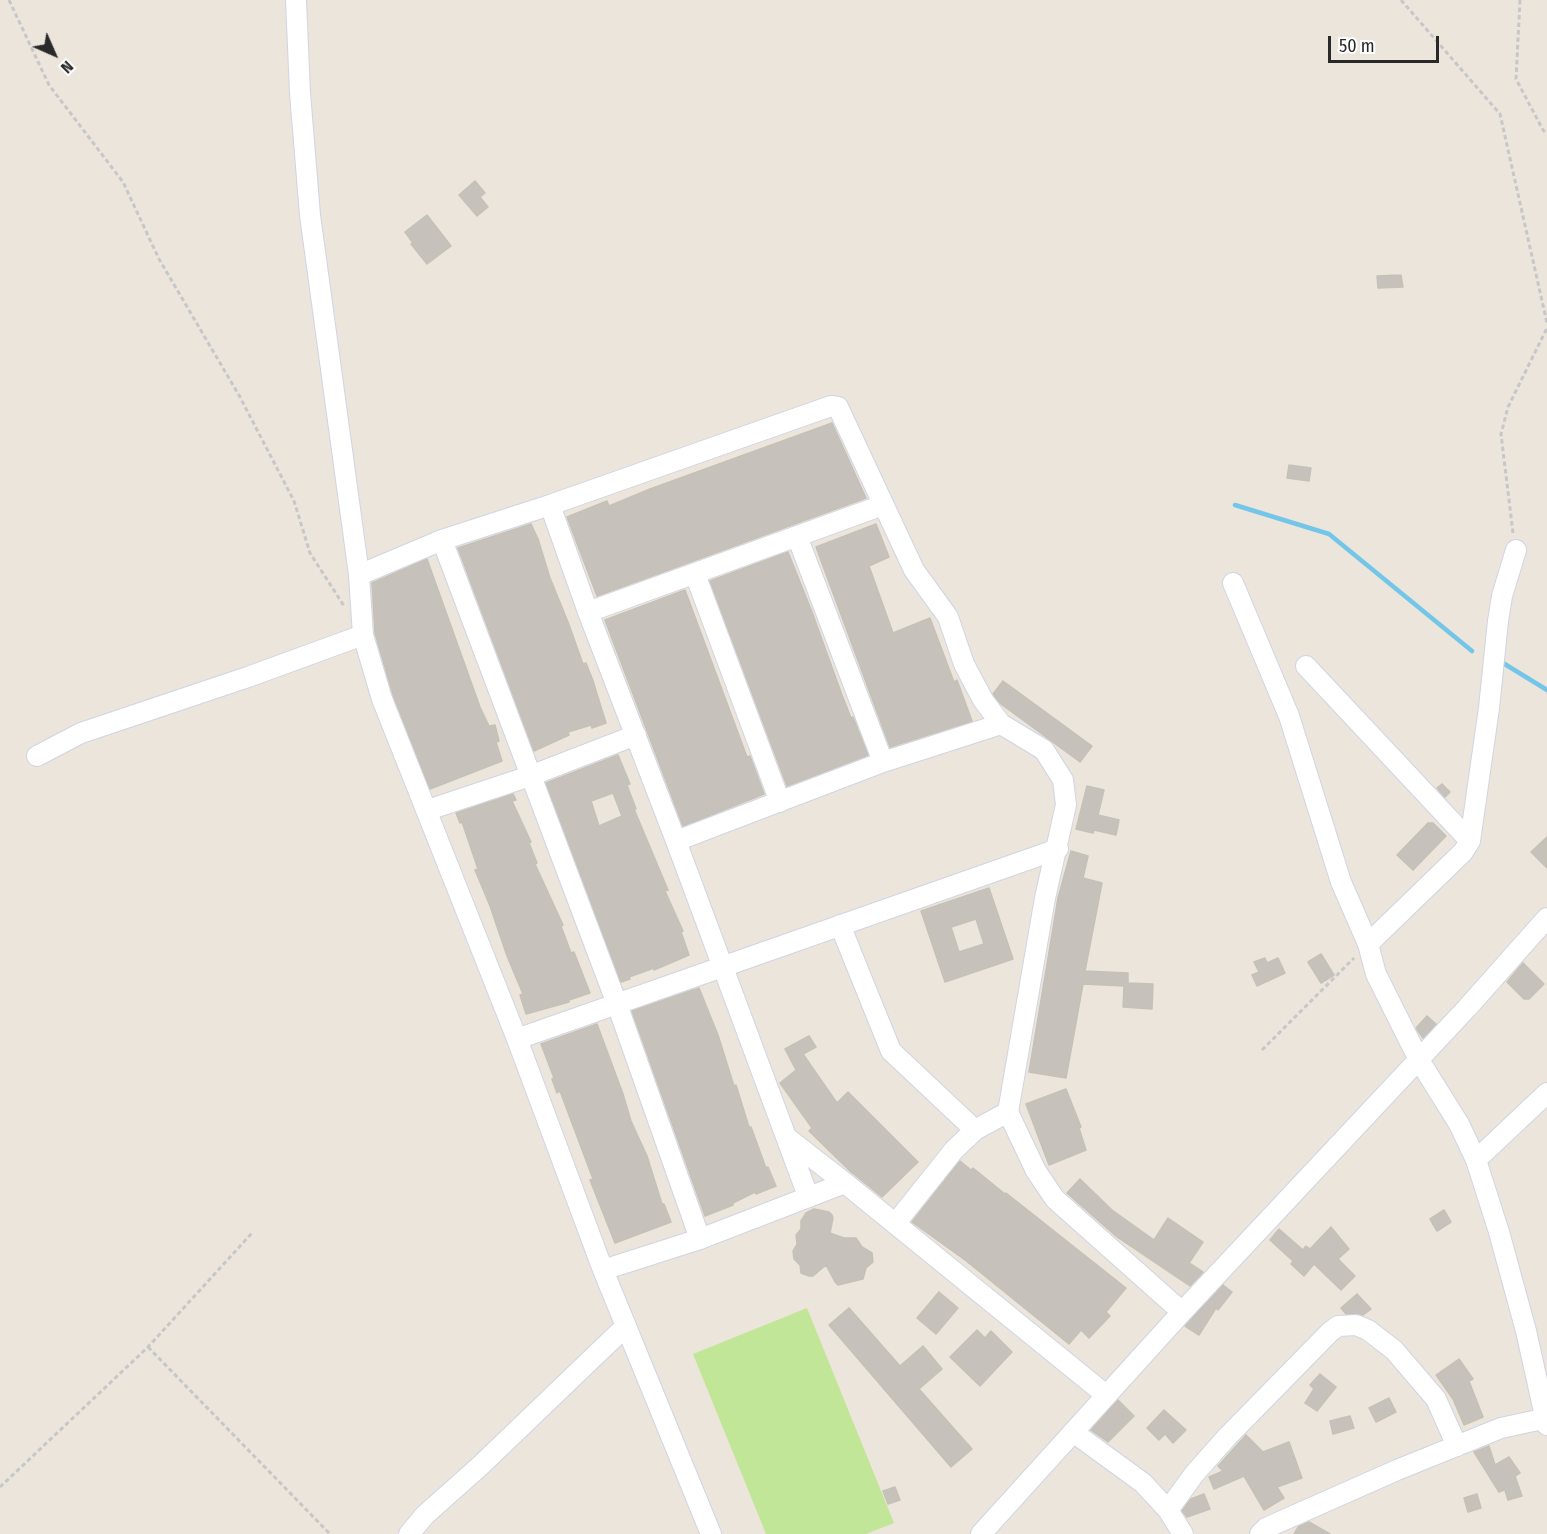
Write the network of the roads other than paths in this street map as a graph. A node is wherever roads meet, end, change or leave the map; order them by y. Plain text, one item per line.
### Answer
1 (296, 0) edge
2 (883, 504) junction
3 (550, 506) junction
4 (797, 536) junction
5 (442, 540) junction
6 (1516, 550) road end
7 (359, 574) junction
8 (694, 574) junction
9 (1233, 584) dead end
10 (588, 612) junction
11 (363, 635) junction
12 (1306, 666) dead end
13 (1001, 724) junction
14 (636, 735) junction
15 (37, 756) dead end
16 (883, 762) junction
17 (530, 776) junction
18 (780, 802) junction
19 (428, 810) junction
20 (676, 841) junction
21 (1470, 841) junction
22 (1058, 849) junction
23 (1547, 918) edge
24 (840, 925) junction
25 (1368, 944) junction
26 (723, 967) junction
27 (617, 1004) junction
28 (517, 1039) junction
29 (1419, 1060) junction
30 (1547, 1093) edge
31 (1008, 1112) junction
32 (975, 1130) junction
33 (785, 1137) junction
34 (1476, 1160) junction
35 (845, 1183) junction
36 (808, 1196) junction
37 (895, 1224) junction
38 (700, 1239) junction
39 (603, 1270) junction
40 (1182, 1312) junction
41 (626, 1326) junction
42 (1106, 1395) junction
43 (1546, 1420) edge
44 (1073, 1432) junction
45 (1457, 1446) junction
46 (1168, 1510) junction
47 (409, 1534) edge
48 (711, 1534) edge
49 (981, 1534) edge
50 (1184, 1534) edge
51 (1260, 1534) edge

1 - 7 street
2 - 3 street
2 - 4 street
2 - 13 street
3 - 5 street
3 - 10 street
4 - 8 street
4 - 16 street
5 - 7 street
5 - 17 street
6 - 21 street
7 - 11 street
8 - 10 street
8 - 18 street
9 - 25 street
10 - 14 street
11 - 15 street
11 - 19 street
12 - 21 street
13 - 16 street
13 - 22 street
14 - 17 street
14 - 20 street
16 - 18 street
17 - 19 street
17 - 27 street
18 - 20 street
19 - 28 street
20 - 26 street
21 - 25 street
22 - 24 street
22 - 31 street
23 - 29 street
24 - 26 street
24 - 32 street
25 - 29 street
26 - 27 street
26 - 33 street
27 - 28 street
27 - 38 street
28 - 39 street
29 - 34 street
29 - 40 street
30 - 34 street
31 - 32 street
31 - 40 street
32 - 37 street
33 - 35 street
33 - 36 street
34 - 43 street
35 - 36 street
35 - 37 street
36 - 38 street
37 - 42 street
38 - 39 street
39 - 41 street
40 - 42 street
41 - 47 street
41 - 48 street
42 - 44 street
43 - 45 street
44 - 46 street
44 - 49 street
45 - 46 street
45 - 51 street
46 - 50 street

